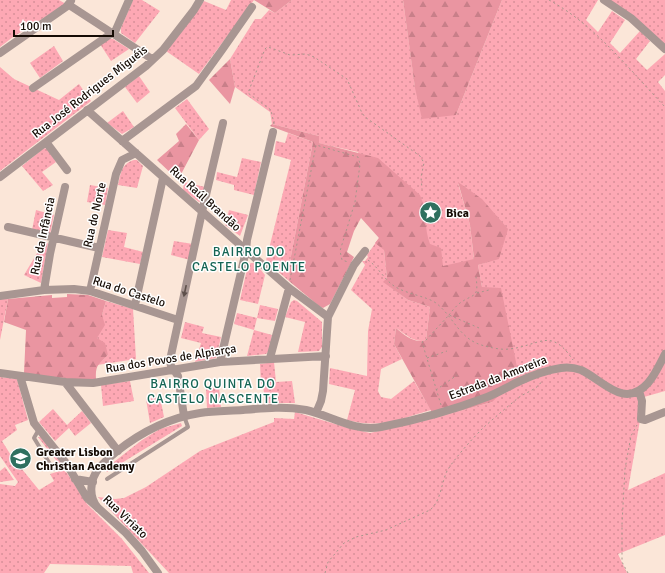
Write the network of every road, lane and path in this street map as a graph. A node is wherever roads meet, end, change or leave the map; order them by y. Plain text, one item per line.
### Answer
1 (129, 0) edge
2 (200, 0) edge
3 (549, 0) edge
4 (604, 0) edge
5 (70, 2) edge
6 (252, 7) dead end
7 (113, 33) junction
8 (665, 49) edge
9 (0, 53) edge
10 (152, 59) junction
11 (33, 88) dead end
12 (665, 107) edge
13 (87, 110) junction
14 (223, 123) dead end
15 (273, 132) joint
16 (122, 141) junction
17 (46, 142) junction
18 (136, 153) junction
19 (67, 170) dead end
20 (0, 176) edge
21 (164, 178) junction
22 (65, 187) dead end
23 (422, 189) dead end
24 (202, 212) junction
25 (8, 227) dead end
26 (54, 238) junction
27 (99, 248) junction
28 (246, 251) junction
29 (366, 255) joint
30 (354, 265) junction
31 (476, 277) dead end
32 (289, 288) junction
33 (44, 290) junction
34 (90, 290) junction
35 (489, 290) dead end
36 (476, 293) junction
37 (0, 296) edge
38 (135, 305) junction
39 (449, 316) junction
40 (328, 317) junction
41 (178, 320) junction
42 (479, 328) dead end
43 (447, 351) dead end
44 (665, 354) edge
45 (326, 356) junction
46 (270, 358) junction
47 (426, 359) junction
48 (220, 362) junction
49 (578, 369) junction
50 (173, 370) junction
51 (0, 373) edge
52 (542, 373) junction
53 (457, 375) dead end
54 (20, 376) junction
55 (65, 382) junction
56 (436, 391) junction
57 (639, 391) junction
58 (443, 412) junction
59 (665, 412) edge
60 (316, 413) junction
61 (184, 416) junction
62 (641, 419) junction
63 (39, 429) junction
64 (118, 451) junction
65 (68, 466) junction
66 (75, 479) junction
67 (107, 479) dead end
68 (93, 482) junction
69 (98, 508) junction
70 (158, 573) edge
71 (325, 573) edge
72 (628, 573) edge

1 - 7 street
2 - 10 street, Rua José Rodrigues Miguéis
3 - 12 path
4 - 8 street
5 - 7 street
5 - 9 street
6 - 16 street
7 - 10 street
7 - 11 street
10 - 13 street, Rua José Rodrigues Miguéis
13 - 16 street, Rua Raúl Brandão
13 - 17 street, Rua José Rodrigues Miguéis
14 - 24 street
15 - 23 path
15 - 28 street
16 - 18 street, Rua Raúl Brandão
17 - 19 street
17 - 20 street, Rua José Rodrigues Miguéis
18 - 21 street, Rua Raúl Brandão
18 - 27 street, Rua do Norte
21 - 24 street, Rua Raúl Brandão
21 - 38 street
22 - 26 street, Rua da Infância
24 - 28 street, Rua Raúl Brandão
24 -> 41 street
25 - 26 street
26 - 27 street
26 - 33 street, Rua da Infância
27 - 34 street, Rua do Norte
28 - 32 street, Rua Raúl Brandão
28 - 48 street
29 - 30 street
29 - 39 path
30 - 32 path
30 - 40 street
31 - 36 path
32 - 40 street, Rua Raúl Brandão
32 - 46 street
33 - 34 street, Rua do Castelo
33 - 37 street, Rua do Castelo
34 - 38 street, Rua do Castelo
35 - 36 path
36 - 39 path
38 - 41 street, Rua do Castelo
39 - 42 path
39 - 47 path
39 - 49 path
40 - 45 street
41 - 50 street
43 - 47 path
44 - 57 street
45 - 46 street, Rua dos Povos de Alpiarça
45 - 60 street
46 - 48 street, Rua dos Povos de Alpiarça
47 - 56 path
48 - 50 street, Rua dos Povos de Alpiarça
49 - 52 street, Estrada da Amoreira
49 - 57 street
50 - 55 street, Rua dos Povos de Alpiarça
50 - 61 street
51 - 54 street, Rua dos Povos de Alpiarça
52 - 58 street, Estrada da Amoreira
52 - 71 path
53 - 56 path
54 - 55 street, Rua dos Povos de Alpiarça
54 - 63 street, Rua Viriato
55 - 64 street
56 - 58 path
57 - 62 street
58 - 60 street, Estrada da Amoreira
59 - 62 street
60 - 61 street, Estrada da Amoreira
61 - 64 street, Estrada da Amoreira
61 - 67 lane
62 - 72 path
63 - 65 street, Rua Viriato
63 - 65 lane
64 - 68 street, Estrada da Amoreira
65 - 66 street, Rua Viriato
66 - 68 street
66 - 69 street, Rua Viriato
68 - 69 street
69 - 70 street, Rua Viriato

